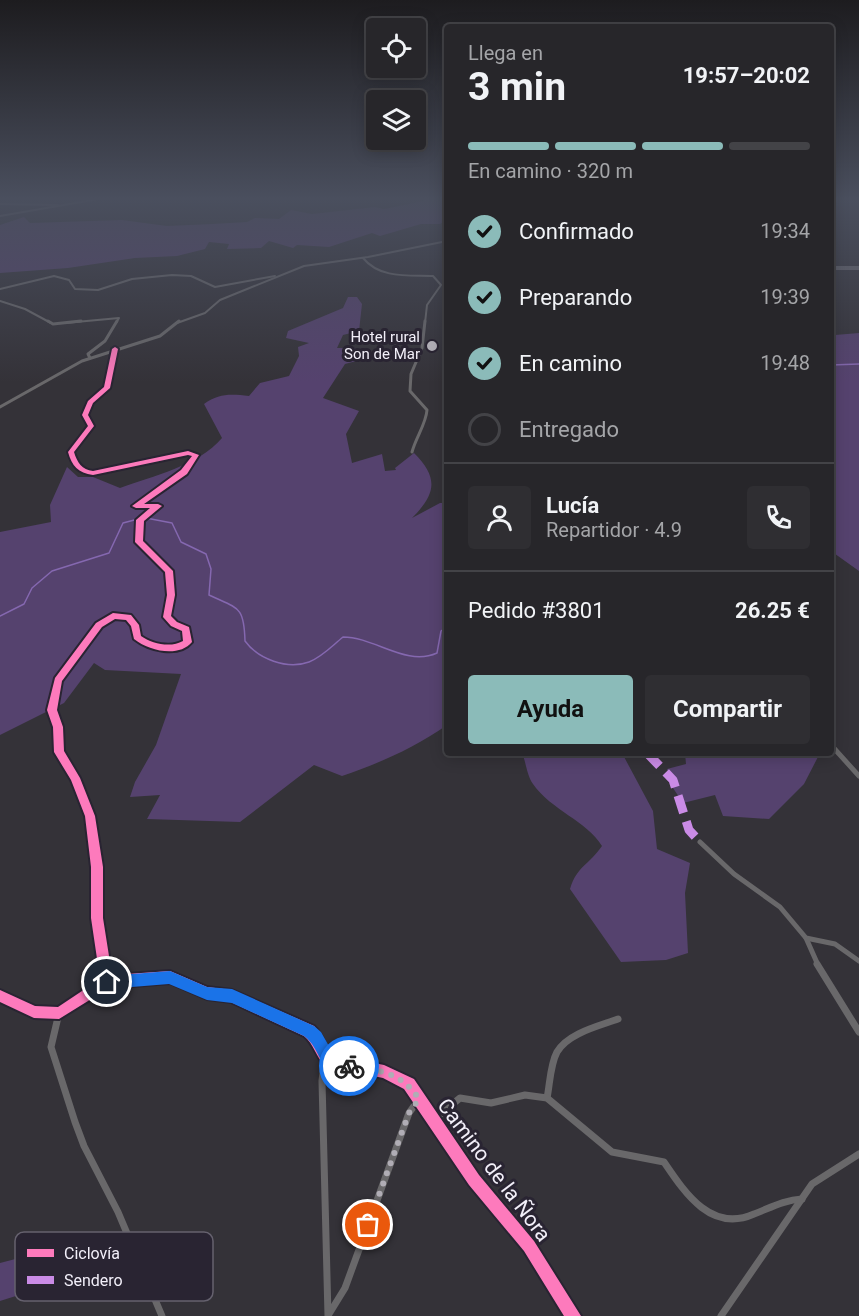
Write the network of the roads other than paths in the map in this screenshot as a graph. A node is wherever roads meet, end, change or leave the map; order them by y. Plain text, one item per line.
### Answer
1 (359, 258) edge
2 (363, 258) edge
3 (834, 268) edge
4 (859, 268) edge
5 (280, 276) junction
6 (0, 289) edge
7 (0, 301) edge
8 (115, 350) junction
9 (90, 358) junction
10 (0, 407) edge
11 (412, 452) dead end
12 (834, 748) edge
13 (859, 776) edge
14 (700, 842) dead end
15 (806, 938) junction
16 (859, 961) edge
17 (107, 982) junction
18 (0, 996) edge
19 (59, 1013) junction
20 (618, 1019) dead end
21 (859, 1032) edge
22 (325, 1056) junction
23 (547, 1098) junction
24 (419, 1099) junction
25 (433, 1120) junction
26 (859, 1154) edge
27 (802, 1199) junction
28 (126, 1232) edge
29 (156, 1301) edge
30 (162, 1316) edge
31 (328, 1316) edge
32 (573, 1316) edge
33 (721, 1316) edge

1 - 5 street
2 - 11 street
3 - 4 highway
5 - 6 street
5 - 8 street
7 - 9 street
8 - 9 street
8 - 17 street
9 - 10 street
12 - 13 street
14 - 15 street
15 - 16 street
15 - 21 street
17 - 19 street
17 - 22 street
18 - 19 street
19 - 28 street
20 - 23 street
22 - 24 street, Camino de la Ñora
22 - 31 street
23 - 25 street
23 - 27 street
24 - 25 street, Camino de la Ñora
24 - 31 street
25 - 32 street, Camino de la Ñora
26 - 27 street
27 - 33 street
29 - 30 street

